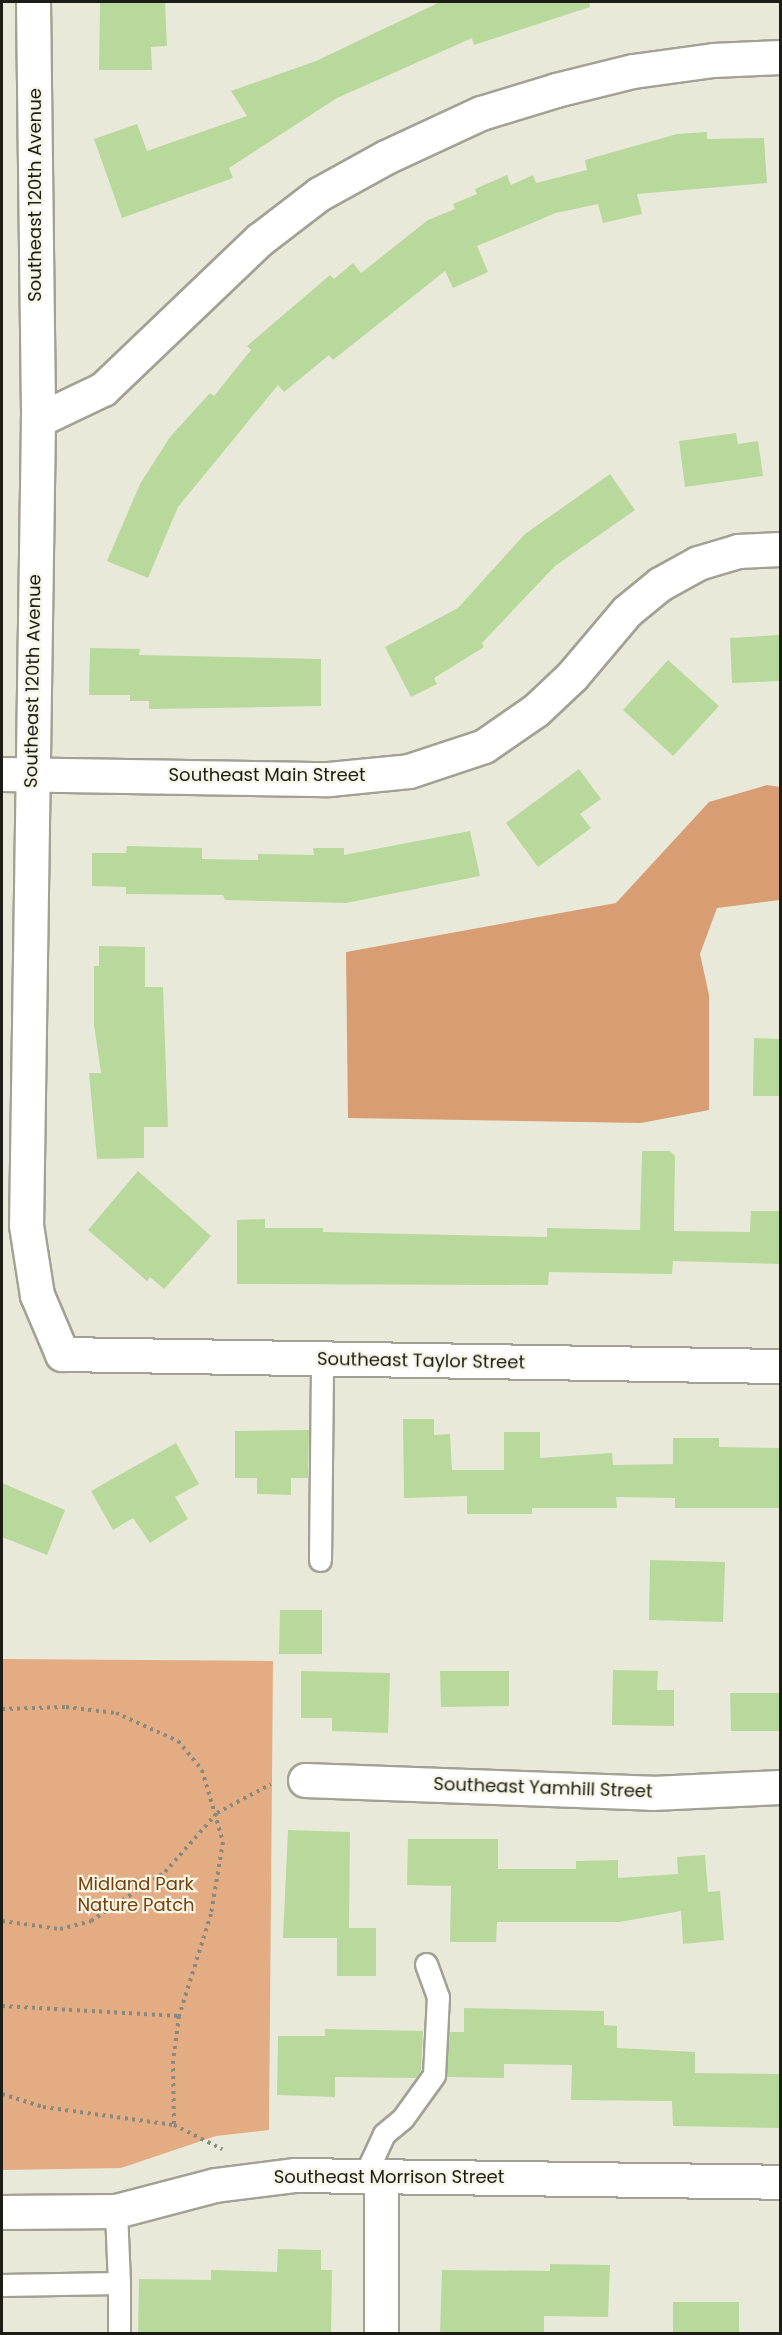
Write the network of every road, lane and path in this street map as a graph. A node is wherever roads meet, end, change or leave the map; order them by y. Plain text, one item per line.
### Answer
1 (33, 2) edge
2 (780, 57) edge
3 (38, 420) junction
4 (780, 549) edge
5 (17, 774) edge
6 (62, 1354) joint
7 (322, 1360) junction
8 (780, 1366) edge
9 (320, 1560) dead end
10 (2, 1710) edge
11 (305, 1780) joint
12 (780, 1787) edge
13 (217, 1813) junction
14 (2, 1921) edge
15 (426, 1964) dead end
16 (2, 2006) edge
17 (179, 2016) junction
18 (2, 2094) edge
19 (174, 2125) junction
20 (373, 2175) junction
21 (255, 2178) junction
22 (780, 2182) edge
23 (116, 2211) junction
24 (2, 2212) edge
25 (119, 2283) junction
26 (2, 2286) edge
27 (119, 2334) edge
28 (381, 2334) edge

1 - 3 street, Southeast 120th Avenue
2 - 3 street
3 - 5 street, Southeast 120th Avenue
4 - 5 street, Southeast Main Street
5 - 6 street, Southeast 120th Avenue
6 - 7 street, Southeast Taylor Street
7 - 8 street, Southeast Taylor Street
7 - 9 lane
10 - 13 path
11 - 12 street, Southeast Yamhill Street
11 - 13 path
13 - 14 path
13 - 17 path
15 - 20 lane
16 - 17 path
17 - 19 path
18 - 19 path
19 - 21 path
20 - 21 street, Southeast Morrison Street
20 - 22 street, Southeast Morrison Street
20 - 28 street
21 - 23 street, Southeast Morrison Street
23 - 24 street, Southeast Morrison Street
23 - 25 lane
25 - 26 lane
25 - 27 lane

